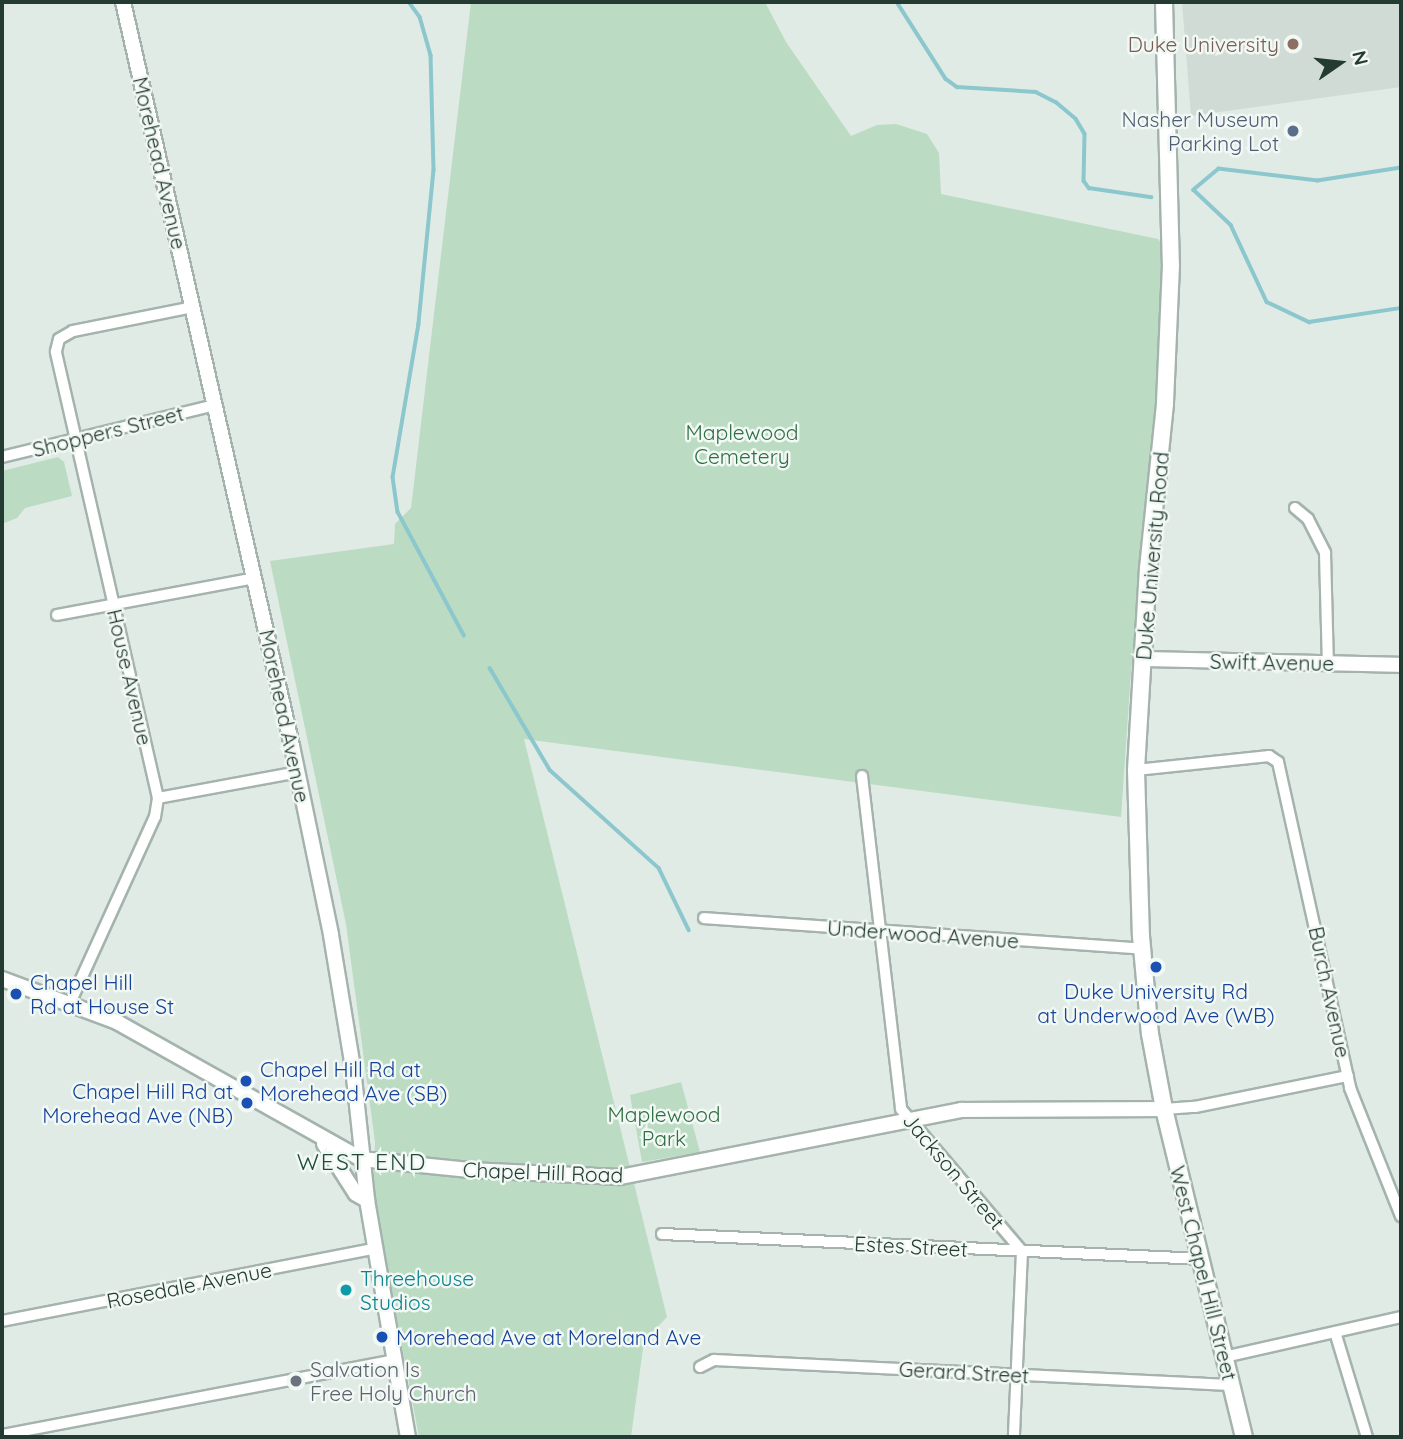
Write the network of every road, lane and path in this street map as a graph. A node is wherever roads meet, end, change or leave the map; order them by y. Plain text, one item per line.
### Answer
1 (123, 2) edge
2 (1164, 2) edge
3 (193, 307) junction
4 (215, 405) junction
5 (76, 440) junction
6 (2, 457) edge
7 (1295, 508) dead end
8 (254, 579) junction
9 (113, 604) junction
10 (57, 615) dead end
11 (1142, 659) junction
12 (1328, 664) junction
13 (1401, 665) edge
14 (1136, 770) junction
15 (298, 772) junction
16 (862, 776) dead end
17 (158, 798) junction
18 (704, 918) dead end
19 (879, 932) junction
20 (1142, 949) junction
21 (2, 979) edge
22 (71, 1001) junction
23 (1348, 1076) junction
24 (1164, 1109) junction
25 (907, 1120) junction
26 (312, 1129) junction
27 (361, 1159) junction
28 (367, 1200) junction
29 (1401, 1216) edge
30 (662, 1234) dead end
31 (376, 1248) junction
32 (1022, 1251) junction
33 (1202, 1259) junction
34 (1401, 1317) edge
35 (2, 1321) edge
36 (1335, 1332) junction
37 (1224, 1357) junction
38 (396, 1360) junction
39 (700, 1367) dead end
40 (1016, 1375) junction
41 (1230, 1385) junction
42 (2, 1435) edge
43 (408, 1437) edge
44 (1014, 1437) edge
45 (1244, 1437) edge
46 (1367, 1437) edge

1 - 3 street, Morehead Avenue
2 - 11 main road, Duke University Road
3 - 4 street, Morehead Avenue
3 - 5 street, House Avenue
4 - 5 street, Shoppers Street
4 - 8 street, Morehead Avenue
5 - 6 street, Shoppers Street
5 - 9 street, House Avenue
7 - 12 street
8 - 9 street
8 - 15 street, Morehead Avenue
9 - 10 street
9 - 17 street, House Avenue
11 - 12 street, Swift Avenue
11 - 14 main road, Duke University Road
12 - 13 street, Swift Avenue
14 - 20 main road, Duke University Road
14 - 23 street, Burch Avenue
15 - 17 street
15 - 27 street, Morehead Avenue
16 - 19 street, Jackson Street
17 - 22 street, House Avenue
18 - 19 street, Underwood Avenue
19 - 20 street, Underwood Avenue
19 - 25 street, Jackson Street
20 - 24 main road, Duke University Road
21 - 22 street, Chapel Hill Road
22 - 26 street, Chapel Hill Road
23 - 24 street
23 - 29 street, Burch Avenue
24 - 25 street, Chapel Hill Road
24 - 33 main road, West Chapel Hill Street
25 - 27 street, Chapel Hill Road
25 - 32 street, Jackson Street
26 - 27 street, Chapel Hill Road
26 - 28 street
27 - 28 street, Morehead Avenue
28 - 31 street, Morehead Avenue
30 - 32 street, Estes Street
31 - 35 street, Rosedale Avenue
31 - 38 street, Morehead Avenue
32 - 33 street, Estes Street
32 - 40 street
33 - 37 main road, West Chapel Hill Street
34 - 36 street
36 - 37 street
36 - 46 street
37 - 41 main road, West Chapel Hill Street
38 - 42 street
38 - 43 street, Morehead Avenue
39 - 40 street, Gerard Street
40 - 41 street, Gerard Street
40 - 44 street
41 - 45 main road, West Chapel Hill Street

